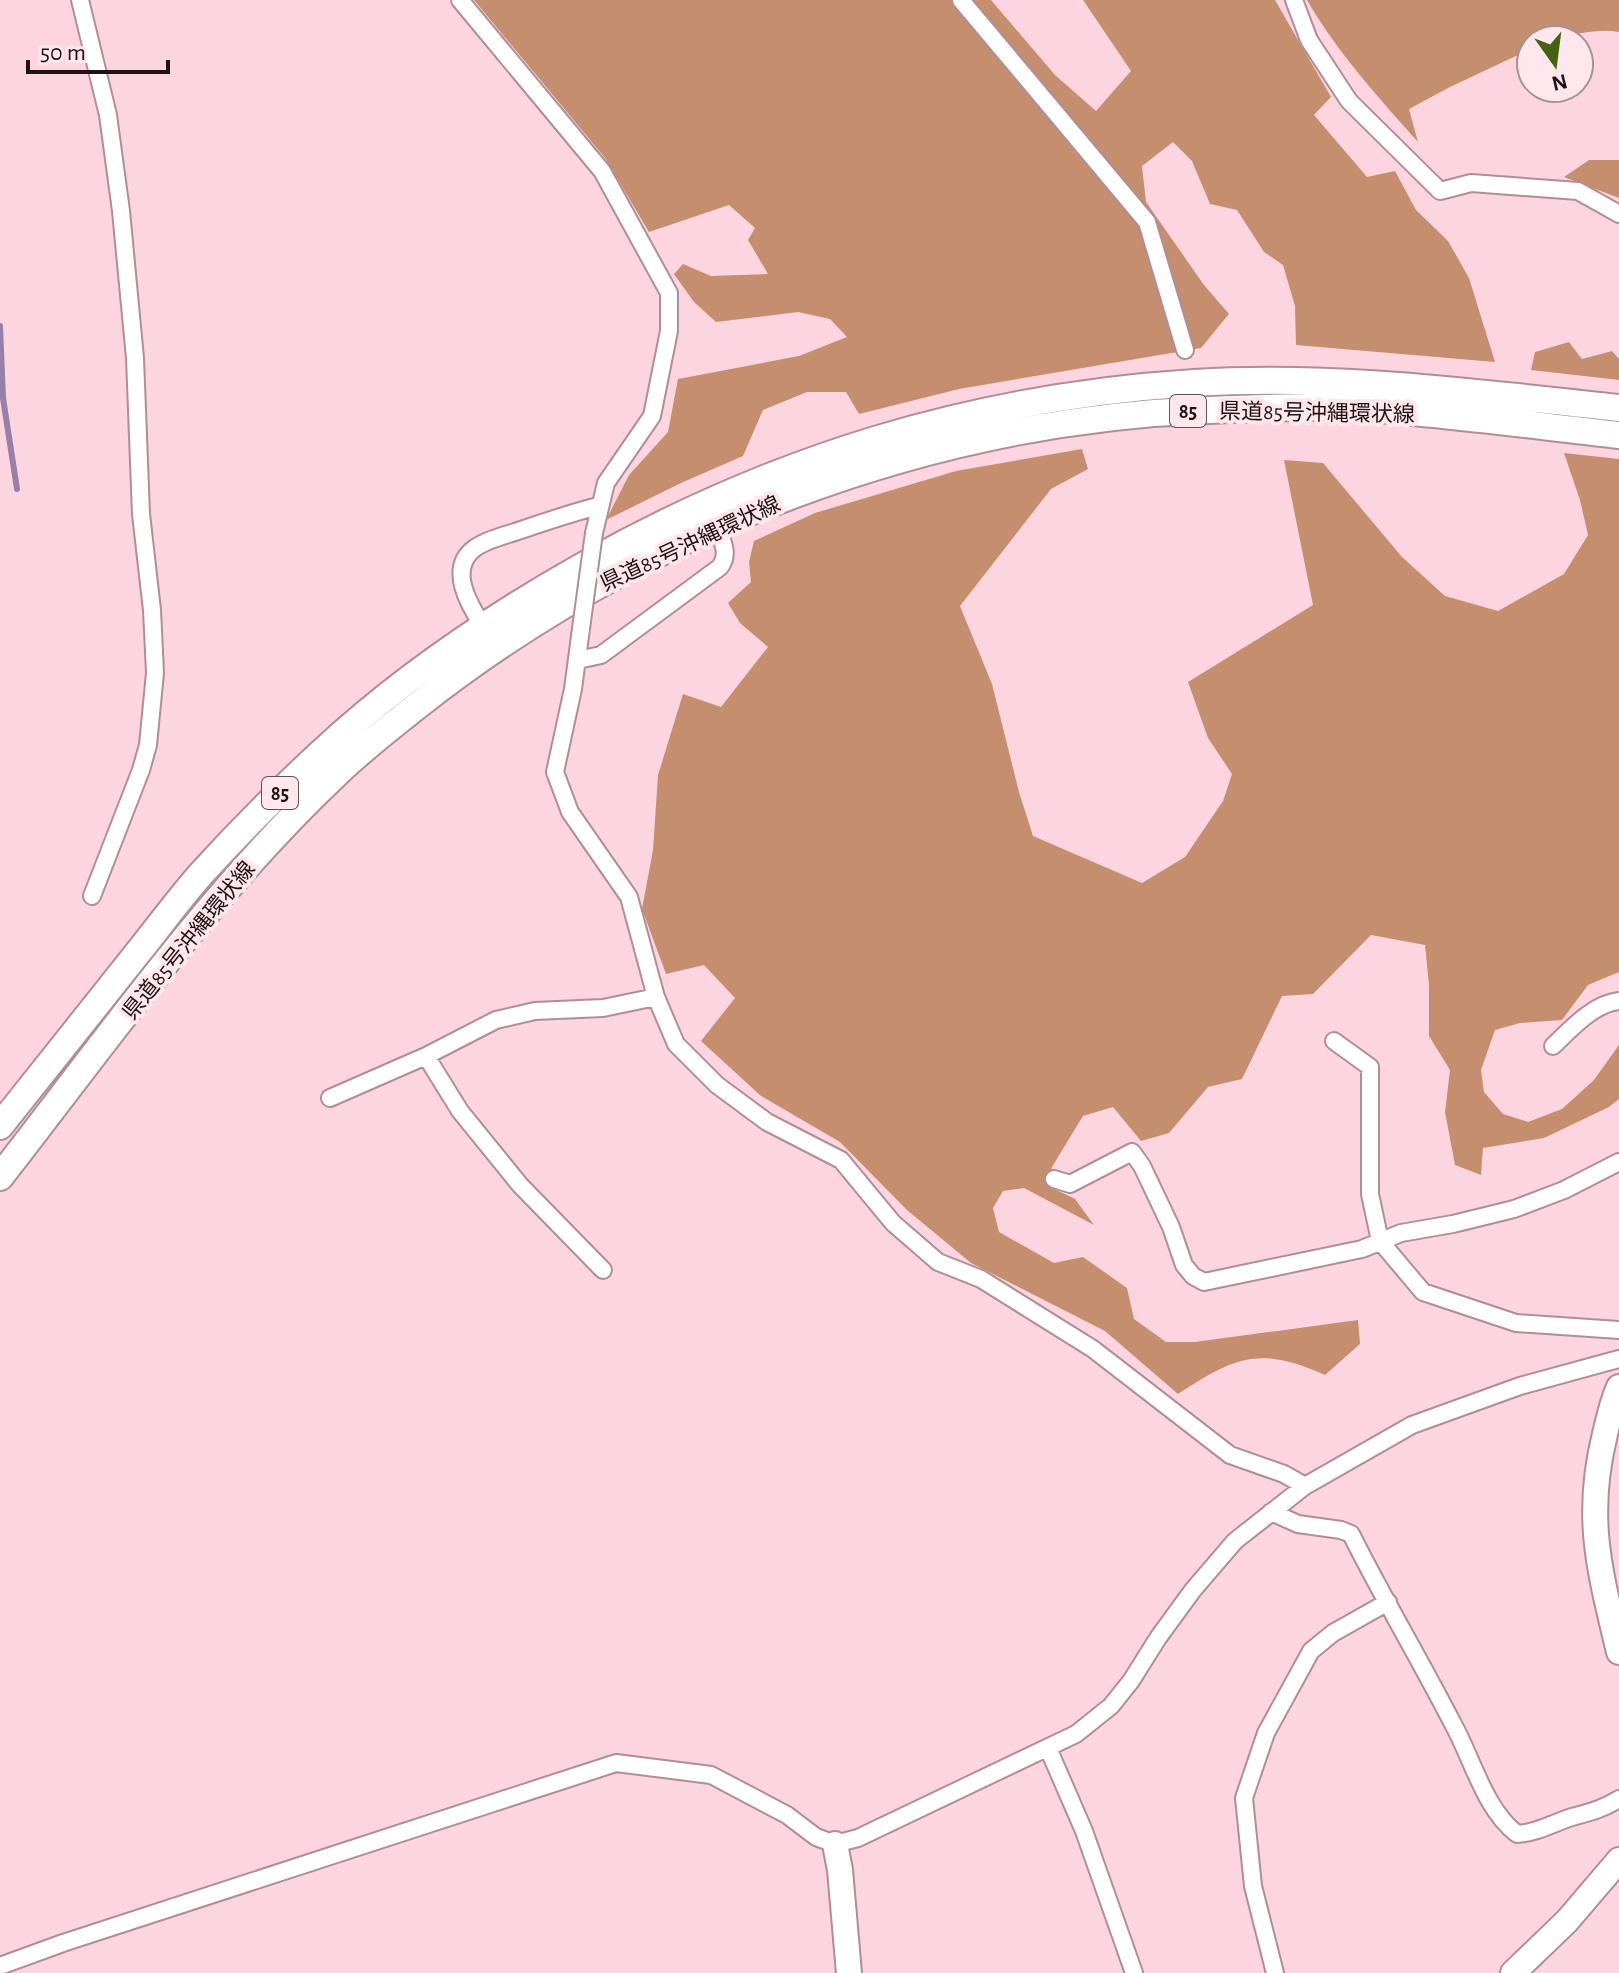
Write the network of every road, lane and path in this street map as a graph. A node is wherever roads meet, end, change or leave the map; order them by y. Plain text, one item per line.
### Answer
1 (80, 0) edge
2 (460, 0) edge
3 (961, 0) edge
4 (1294, 0) edge
5 (1619, 214) edge
6 (1185, 350) dead end
7 (1619, 408) edge
8 (1619, 435) edge
9 (598, 506) junction
10 (717, 526) junction
11 (472, 633) junction
12 (578, 660) junction
13 (92, 896) dead end
14 (656, 997) junction
15 (1619, 1001) edge
16 (1334, 1041) dead end
17 (1553, 1046) dead end
18 (426, 1056) junction
19 (330, 1098) dead end
20 (0, 1126) edge
21 (1619, 1162) edge
22 (0, 1177) edge
23 (1054, 1179) dead end
24 (1380, 1241) junction
25 (603, 1270) dead end
26 (1619, 1330) edge
27 (1619, 1359) edge
28 (1619, 1387) edge
29 (1305, 1486) junction
30 (1271, 1512) junction
31 (1388, 1602) junction
32 (1619, 1652) edge
33 (1048, 1748) junction
34 (1619, 1799) edge
35 (835, 1844) junction
36 (1619, 1860) edge
37 (0, 1966) edge
38 (849, 1973) edge
39 (1134, 1973) edge
40 (1275, 1973) edge
41 (1513, 1973) edge

1 - 13 street
2 - 9 street
3 - 6 street
4 - 5 street
7 - 11 main road, 県道85号沖縄環状線 / 85
8 - 10 main road, 県道85号沖縄環状線 / 85
9 - 11 street
9 - 12 street, bridge
10 - 12 street
10 - 22 main road, 県道85号沖縄環状線 / 85
11 - 20 main road, 県道85号沖縄環状線 / 85
12 - 14 street
14 - 18 street
14 - 29 street
15 - 17 street
16 - 24 street
18 - 19 street
18 - 25 street
21 - 24 street
23 - 24 street
24 - 26 street
27 - 29 street
28 - 32 main road
29 - 30 street
30 - 31 street
30 - 33 street
31 - 34 street
31 - 40 street
33 - 35 street
33 - 39 street
35 - 37 street
35 - 38 main road
36 - 41 main road

